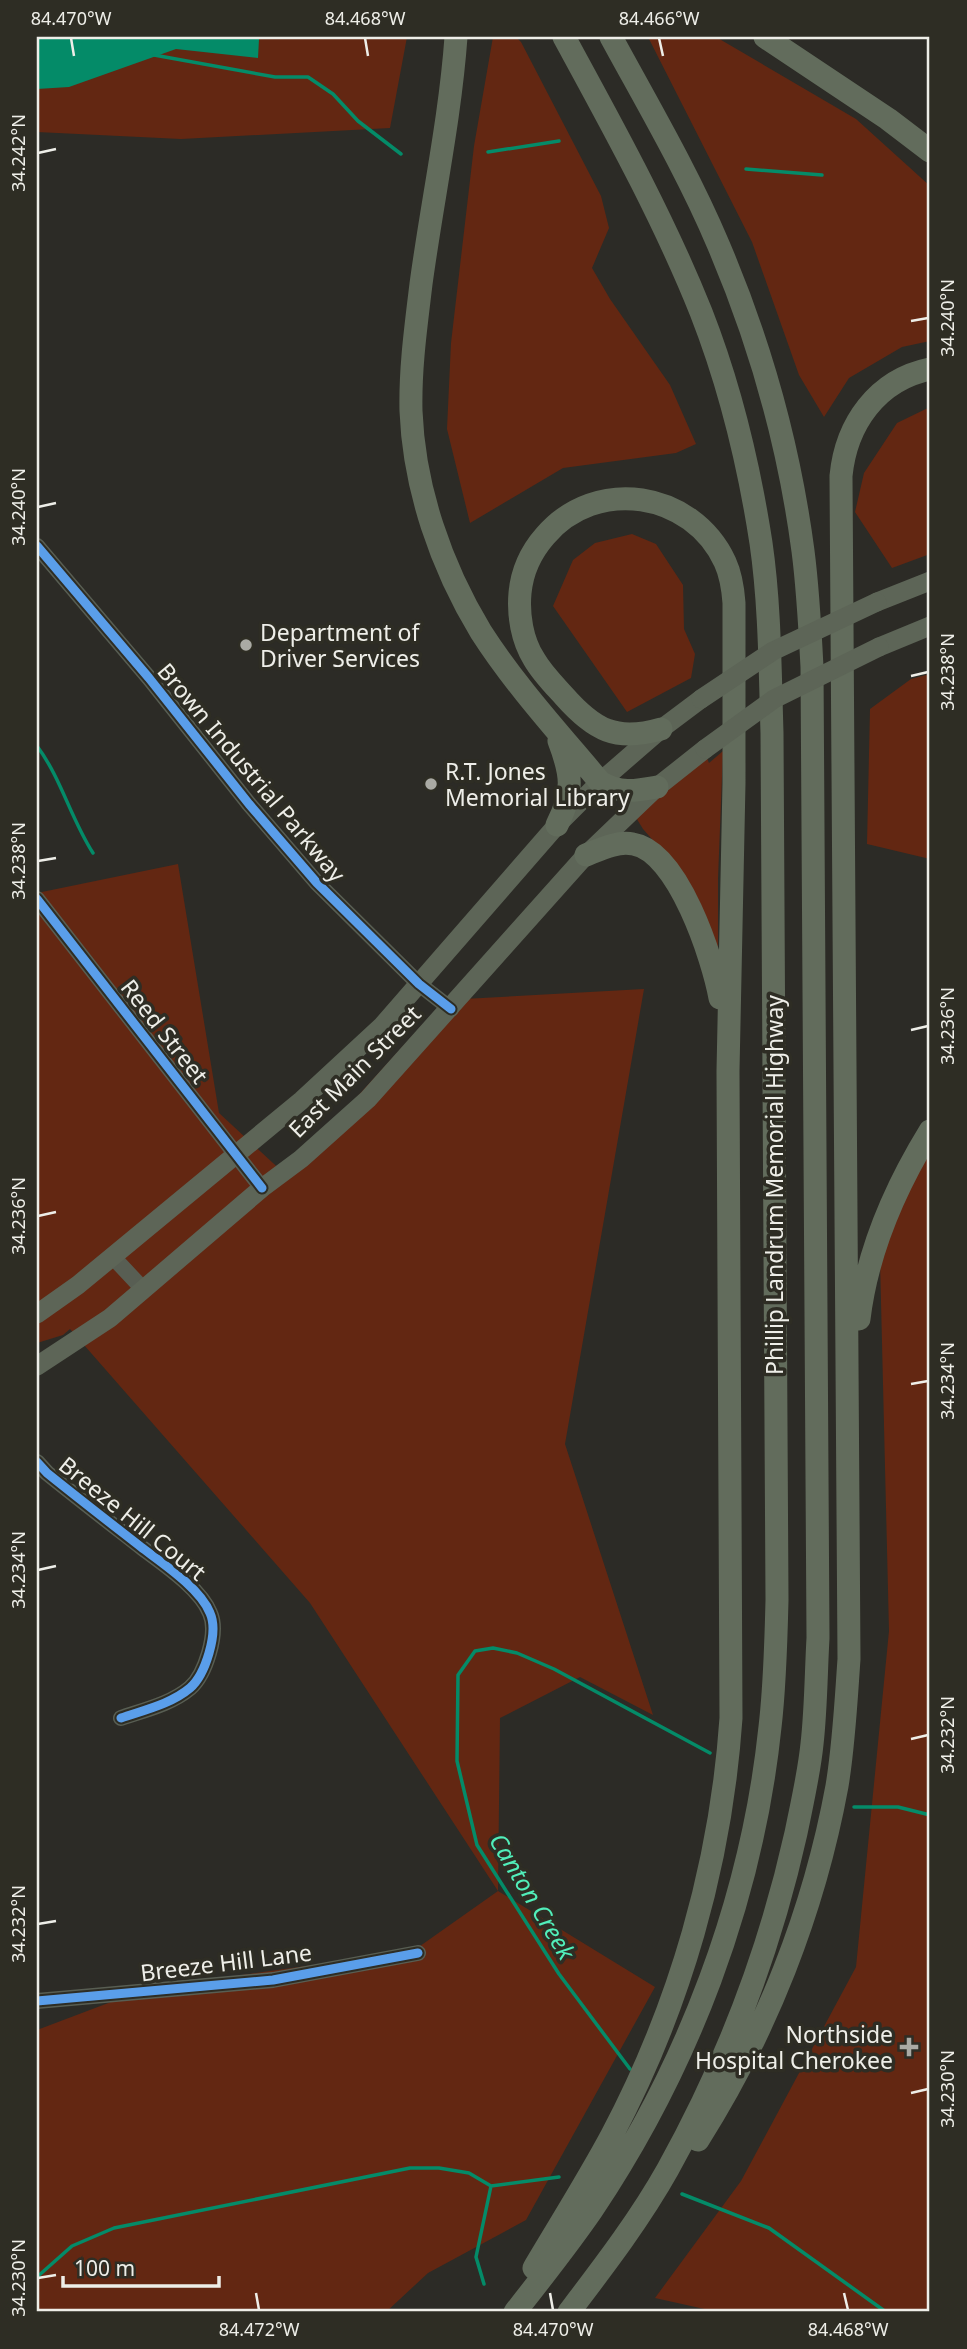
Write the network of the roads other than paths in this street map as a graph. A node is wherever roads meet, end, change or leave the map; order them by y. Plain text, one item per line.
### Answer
1 (456, 37) edge
2 (564, 37) edge
3 (611, 37) edge
4 (765, 37) edge
5 (930, 151) edge
6 (930, 369) edge
7 (37, 546) edge
8 (930, 581) edge
9 (930, 625) edge
10 (550, 722) junction
11 (661, 729) junction
12 (600, 782) junction
13 (657, 787) junction
14 (557, 825) junction
15 (586, 855) junction
16 (37, 899) edge
17 (419, 984) junction
18 (451, 1009) junction
19 (728, 1071) junction
20 (930, 1131) edge
21 (237, 1154) junction
22 (262, 1188) junction
23 (113, 1257) junction
24 (142, 1288) junction
25 (37, 1314) edge
26 (37, 1366) edge
27 (849, 1406) junction
28 (37, 1462) edge
29 (121, 1718) dead end
30 (418, 1953) dead end
31 (37, 2001) edge
32 (618, 2245) junction
33 (507, 2312) edge
34 (515, 2312) edge
35 (569, 2312) edge

1 - 10 highway
2 - 34 highway, Phillip Landrum Memorial Highway
3 - 32 highway, Phillip Landrum Memorial Highway
4 - 5 highway
6 - 27 highway
7 - 17 street, Brown Industrial Parkway
8 - 11 main road, East Main Street, bridge
9 - 13 main road, East Main Street, bridge
10 - 12 highway
10 - 14 highway
11 - 12 main road, East Main Street
11 - 19 highway
12 - 13 highway
12 - 14 main road, East Main Street
13 - 15 main road, East Main Street
14 - 17 main road, East Main Street
15 - 18 main road, East Main Street
15 - 19 highway
16 - 21 street, Reed Street
17 - 18 street, Brown Industrial Parkway
17 - 21 main road, East Main Street
18 - 22 main road, East Main Street
19 - 33 highway
20 - 27 highway
21 - 22 street, Reed Street
21 - 23 main road, East Main Street
22 - 24 main road, East Main Street
23 - 24 street
23 - 25 main road, East Main Street
24 - 26 main road, East Main Street
27 - 32 highway
28 - 29 street, Breeze Hill Court
30 - 31 street, Breeze Hill Lane
32 - 35 highway, Phillip Landrum Memorial Highway

